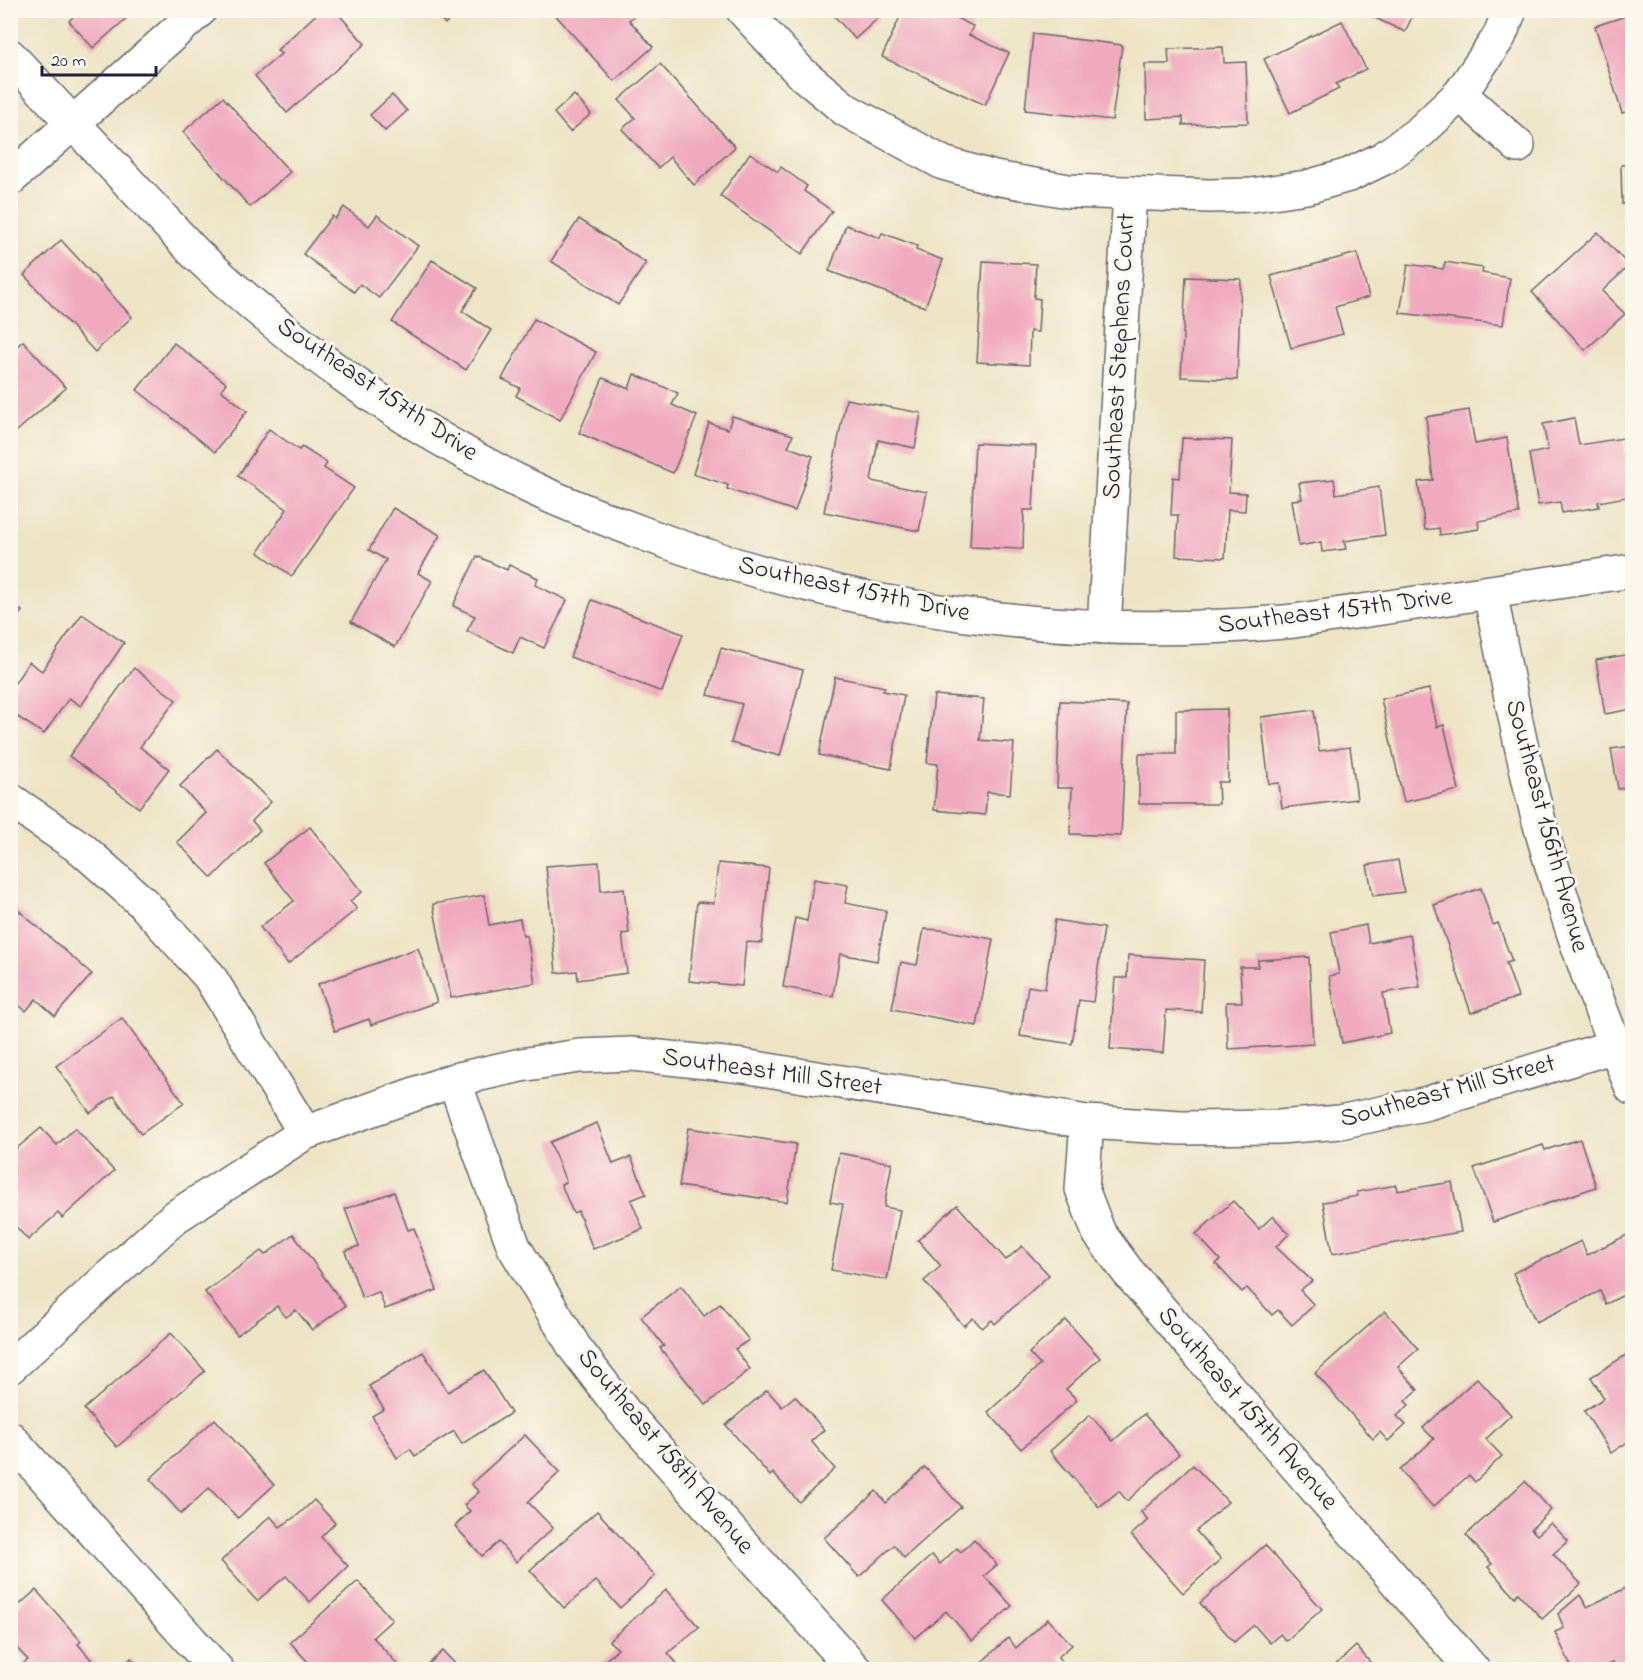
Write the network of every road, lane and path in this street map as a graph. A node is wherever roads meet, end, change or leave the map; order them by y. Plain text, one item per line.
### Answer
1 (200, 10) edge
2 (743, 10) edge
3 (1510, 10) edge
4 (10, 56) edge
5 (1460, 94) junction
6 (72, 123) junction
7 (1518, 146) dead end
8 (10, 179) edge
9 (1130, 193) junction
10 (1632, 572) edge
11 (1491, 593) junction
12 (1104, 627) junction
13 (10, 800) edge
14 (1615, 1047) junction
15 (454, 1080) junction
16 (1632, 1088) edge
17 (1088, 1122) junction
18 (305, 1133) junction
19 (10, 1367) edge
20 (10, 1438) edge
21 (217, 1670) edge
22 (855, 1670) edge
23 (1473, 1670) edge

1 - 6 street
2 - 9 street
3 - 5 street, Southeast Stephens Court
4 - 6 street
5 - 7 street
5 - 9 street, Southeast Stephens Court
6 - 8 street
6 - 12 street, Southeast 157th Drive
9 - 12 street, Southeast Stephens Court
10 - 11 street, Southeast 157th Drive
11 - 12 street, Southeast 157th Drive
11 - 14 street, Southeast 156th Avenue
13 - 18 street
14 - 16 street, Southeast 156th Avenue
14 - 17 street, Southeast Mill Street
15 - 17 street, Southeast Mill Street
15 - 18 street, Southeast Mill Street
15 - 22 street, Southeast 158th Avenue
17 - 23 street, Southeast 157th Avenue
18 - 19 street, Southeast Mill Street
20 - 21 street

